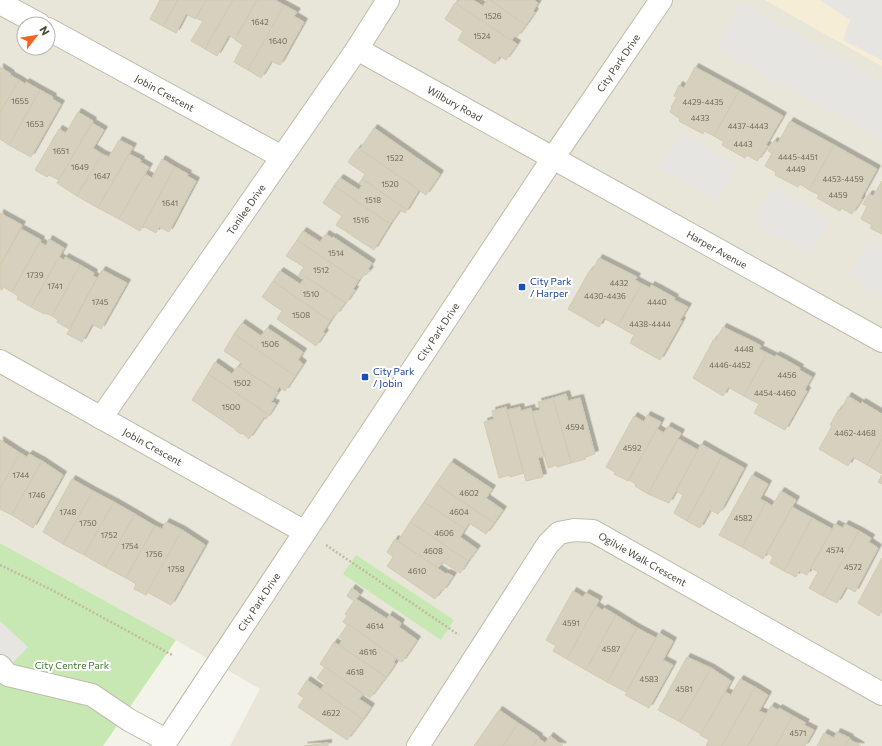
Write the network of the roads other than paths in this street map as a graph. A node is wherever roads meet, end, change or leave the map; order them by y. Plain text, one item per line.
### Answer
1 (388, 0) edge
2 (661, 0) edge
3 (0, 3) edge
4 (24, 16) edge
5 (56, 33) edge
6 (356, 49) junction
7 (282, 156) junction
8 (553, 158) junction
9 (882, 341) edge
10 (0, 361) edge
11 (101, 418) junction
12 (305, 532) junction
13 (0, 666) edge
14 (882, 694) edge
15 (165, 743) edge
16 (418, 746) edge

1 - 6 street, Tonilee Drive
2 - 8 street, City Park Drive
3 - 4 street
5 - 7 street, Jobin Crescent
6 - 7 street, Tonilee Drive
6 - 8 street, Wilbury Road
7 - 11 street, Tonilee Drive
8 - 9 street, Harper Avenue
8 - 12 street, City Park Drive
10 - 11 street, Jobin Crescent
11 - 12 street, Jobin Crescent
12 - 15 street, City Park Drive
13 - 15 street
14 - 16 street, Ogilvie Walk Crescent

